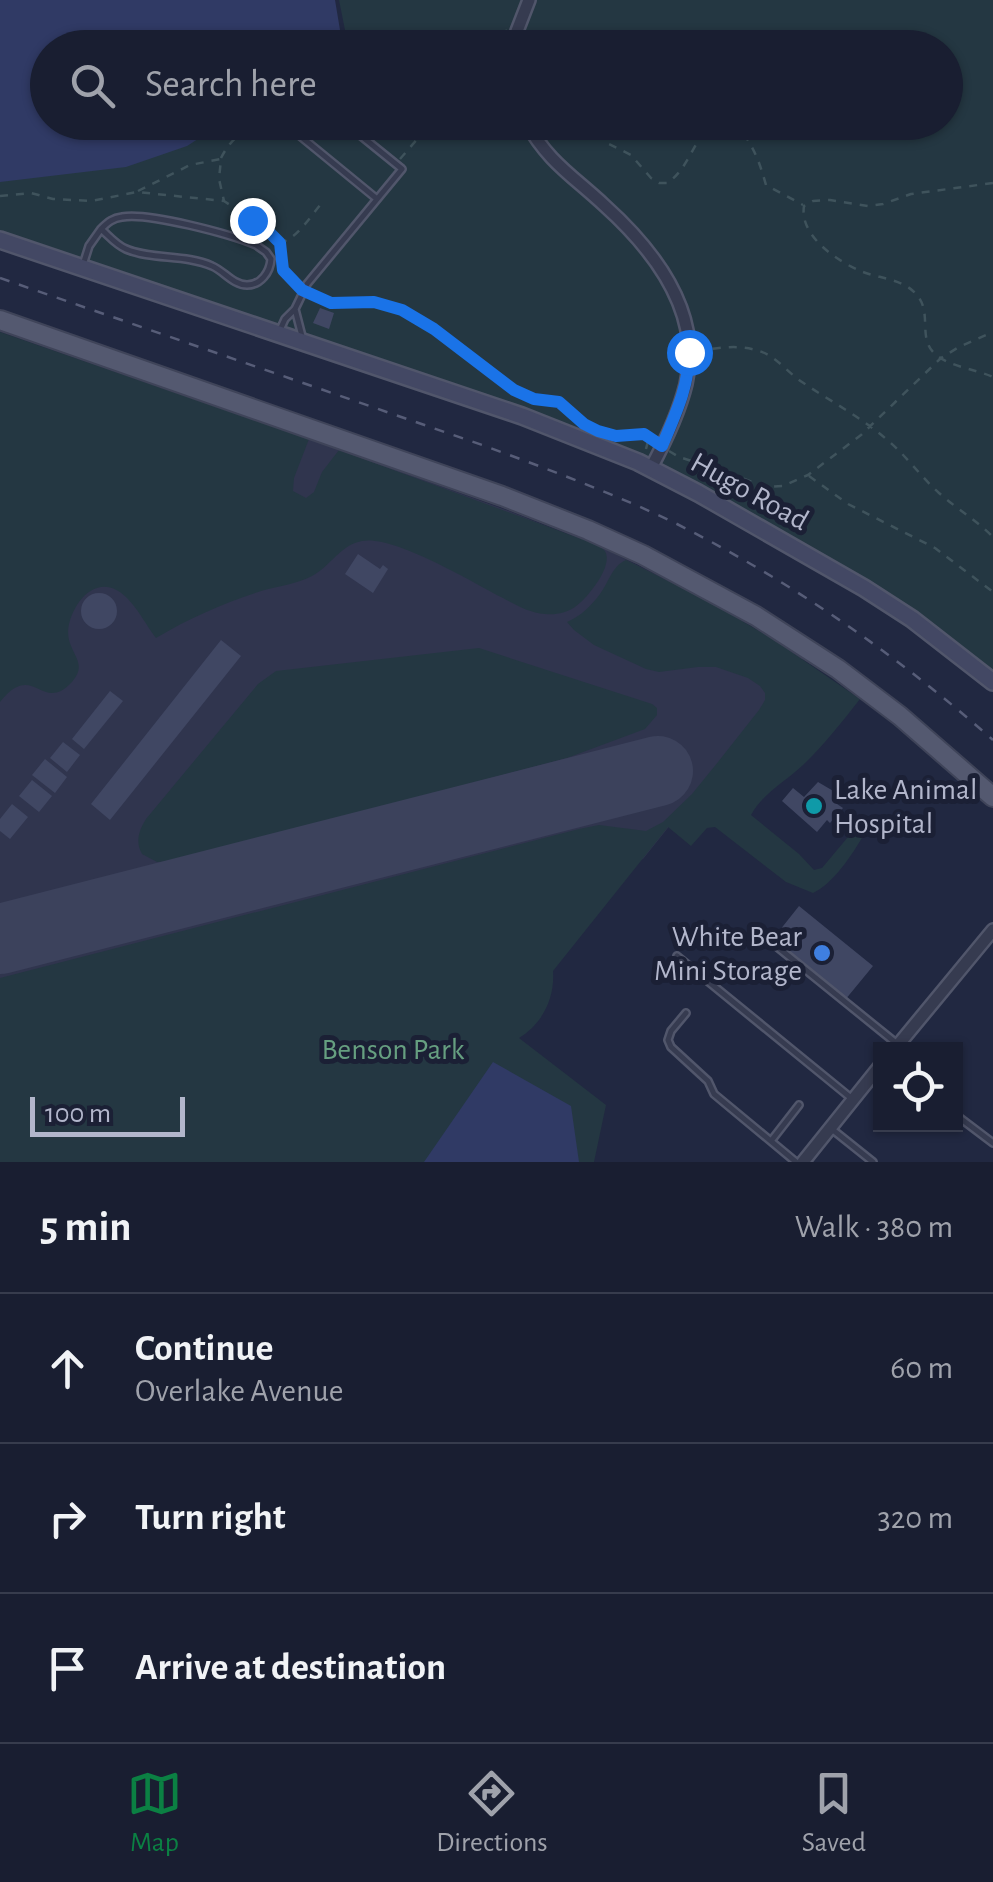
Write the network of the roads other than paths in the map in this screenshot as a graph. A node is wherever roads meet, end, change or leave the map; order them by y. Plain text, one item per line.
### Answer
1 (529, 0) edge
2 (517, 30) edge
3 (304, 140) edge
4 (366, 140) edge
5 (537, 140) edge
6 (377, 199) junction
7 (102, 229) junction
8 (0, 240) edge
9 (82, 268) junction
10 (295, 309) junction
11 (0, 320) edge
12 (278, 334) junction
13 (304, 342) junction
14 (651, 468) junction
15 (993, 682) edge
16 (993, 797) edge
17 (993, 930) edge
18 (765, 937) dead end
19 (677, 956) dead end
20 (686, 1013) dead end
21 (890, 1042) edge
22 (900, 1042) edge
23 (873, 1078) edge
24 (854, 1100) junction
25 (800, 1105) dead end
26 (963, 1120) edge
27 (830, 1128) junction
28 (770, 1141) junction
29 (993, 1143) edge
30 (799, 1162) edge
31 (874, 1162) edge

1 - 2 street
3 - 6 lane
4 - 6 lane
5 - 14 street
6 - 10 lane
7 - 7 lane
7 - 9 lane
8 - 9 street, Hugo Road
9 - 12 street, Hugo Road
10 - 12 lane
10 - 13 lane
11 - 16 main road
12 - 13 street, Hugo Road
13 - 14 street, Hugo Road
14 - 15 street, Hugo Road
17 - 22 street
18 - 21 lane
19 - 24 lane
20 - 28 lane
23 - 24 street
24 - 27 street
25 - 28 lane
26 - 29 lane
27 - 30 street
27 - 31 lane
28 - 30 lane

